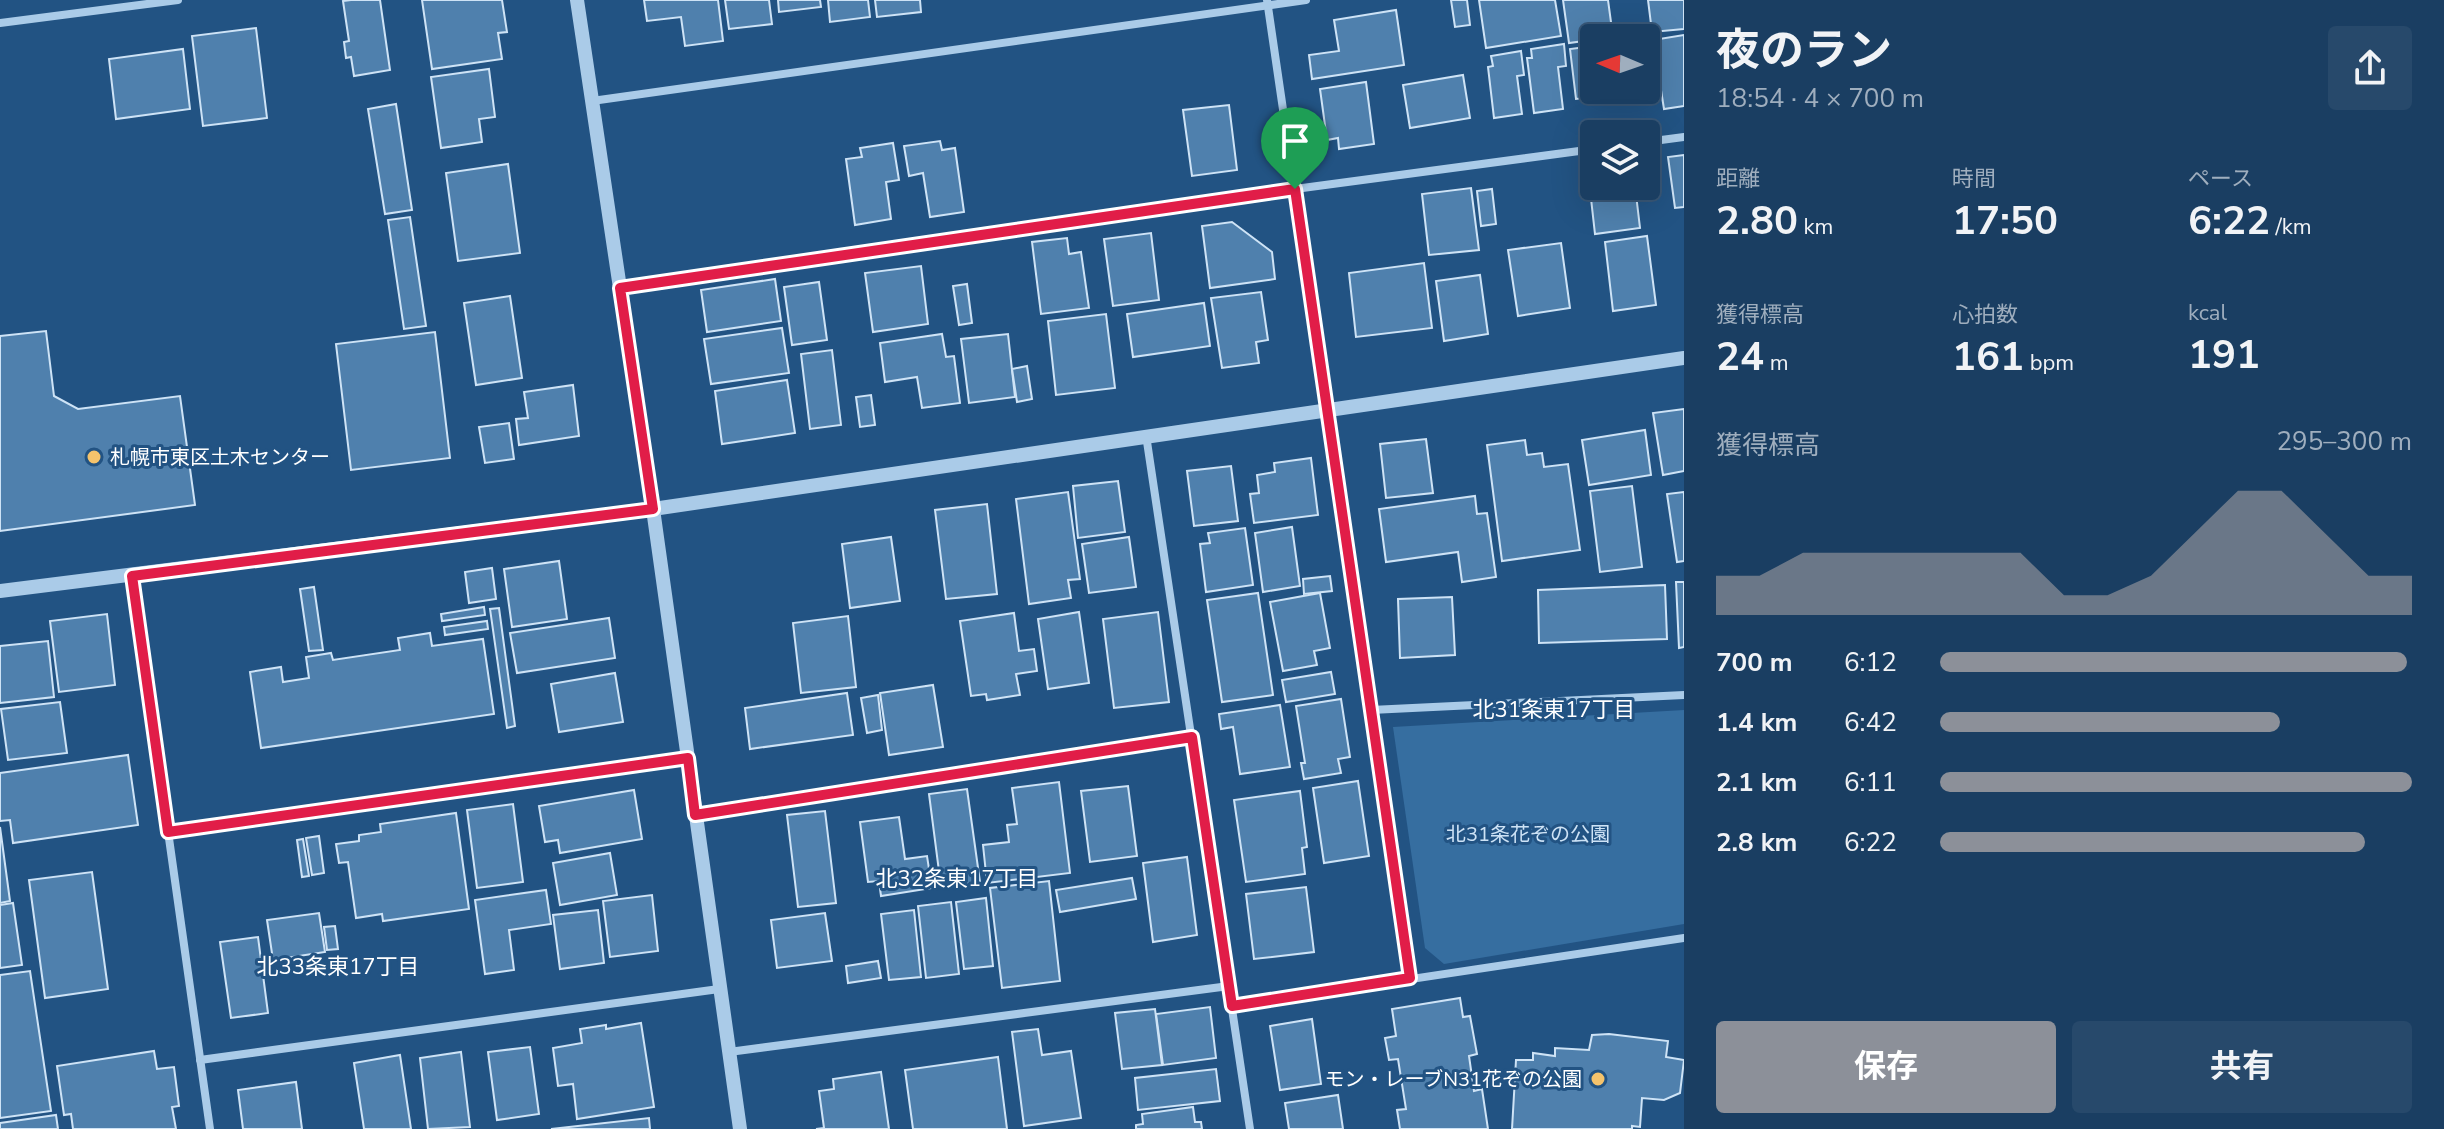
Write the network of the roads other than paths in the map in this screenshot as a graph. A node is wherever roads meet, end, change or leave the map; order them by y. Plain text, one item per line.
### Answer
1 (178, 0) edge
2 (577, 0) edge
3 (1306, 0) edge
4 (1268, 3) edge
5 (0, 23) edge
6 (592, 101) junction
7 (1684, 137) edge
8 (1660, 140) edge
9 (1580, 151) edge
10 (1295, 189) junction
11 (620, 288) junction
12 (1684, 358) edge
13 (1327, 412) junction
14 (1146, 435) junction
15 (653, 509) junction
16 (132, 576) junction
17 (0, 591) edge
18 (1684, 695) edge
19 (1371, 710) junction
20 (1192, 737) junction
21 (688, 758) junction
22 (695, 815) junction
23 (168, 832) junction
24 (1684, 938) edge
25 (1410, 978) junction
26 (1229, 986) junction
27 (719, 989) junction
28 (1232, 1006) junction
29 (729, 1052) junction
30 (200, 1060) junction
31 (210, 1129) edge
32 (740, 1129) edge
33 (1250, 1129) edge

1 - 5 street
2 - 6 street
3 - 4 street
4 - 6 street
4 - 10 street
6 - 11 street
7 - 8 street
9 - 10 street
10 - 11 street
10 - 13 street
11 - 15 street
12 - 13 street
13 - 14 street
13 - 19 street
14 - 15 street
14 - 20 street
15 - 16 street
15 - 21 street
16 - 17 street
16 - 23 street
18 - 19 street
19 - 25 street
20 - 22 street
20 - 26 street
21 - 22 street
21 - 23 street
22 - 27 street
23 - 30 street
24 - 25 street
25 - 28 street
26 - 28 street
26 - 29 street
27 - 29 street
27 - 30 street
28 - 33 street
29 - 32 street
30 - 31 street

